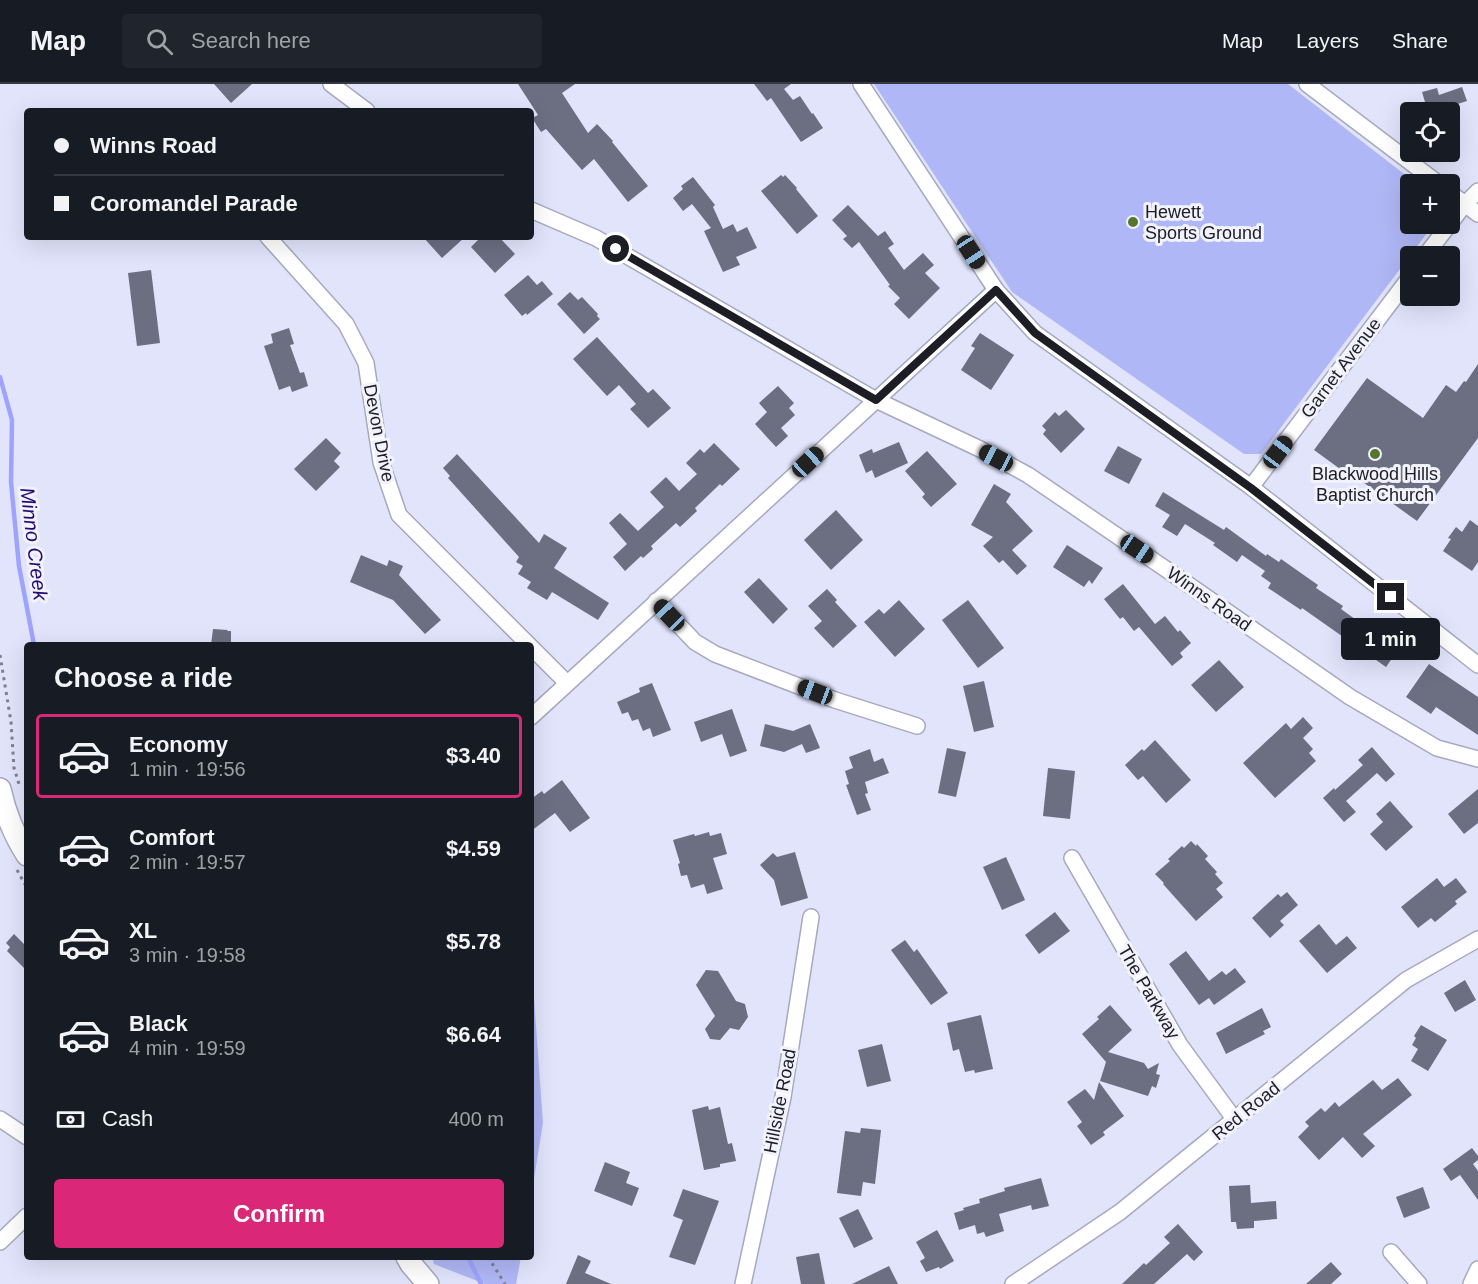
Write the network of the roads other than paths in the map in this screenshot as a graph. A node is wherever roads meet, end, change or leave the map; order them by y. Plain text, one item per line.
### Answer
1 (332, 84) edge
2 (861, 84) edge
3 (1307, 84) edge
4 (363, 108) edge
5 (1426, 174) edge
6 (1478, 191) edge
7 (1460, 200) edge
8 (1465, 204) junction
9 (534, 211) edge
10 (1478, 214) edge
11 (271, 240) edge
12 (1433, 246) edge
13 (996, 290) junction
14 (1400, 290) edge
15 (876, 400) junction
16 (1251, 488) junction
17 (656, 602) junction
18 (526, 642) edge
19 (534, 650) edge
20 (1478, 665) edge
21 (567, 683) junction
22 (534, 714) edge
23 (916, 726) dead end
24 (1478, 759) edge
25 (10, 789) edge
26 (24, 850) edge
27 (1072, 858) dead end
28 (811, 917) dead end
29 (1478, 939) edge
30 (0, 1119) edge
31 (1235, 1120) junction
32 (24, 1135) edge
33 (24, 1219) edge
34 (0, 1242) edge
35 (1391, 1252) dead end
36 (409, 1260) edge
37 (1478, 1269) edge
38 (428, 1284) edge
39 (743, 1284) edge
40 (1013, 1284) edge
41 (1419, 1284) edge
42 (1471, 1284) edge

1 - 4 street
2 - 13 street
3 - 5 street
6 - 8 street
7 - 8 street
8 - 10 street
8 - 12 street
9 - 15 street, Winns Road
11 - 18 street, Devon Drive
13 - 15 street
13 - 16 street
14 - 16 street, Garnet Avenue
15 - 17 street
15 - 24 street, Winns Road
16 - 20 street
17 - 21 street
17 - 23 street
19 - 21 street, Devon Drive
21 - 22 street
25 - 26 main road
27 - 31 street, The Parkway
28 - 39 street, Hillside Road
29 - 31 street, Red Road
30 - 32 street
31 - 40 street, Red Road
33 - 34 street
35 - 41 street
36 - 38 main road
37 - 42 street

